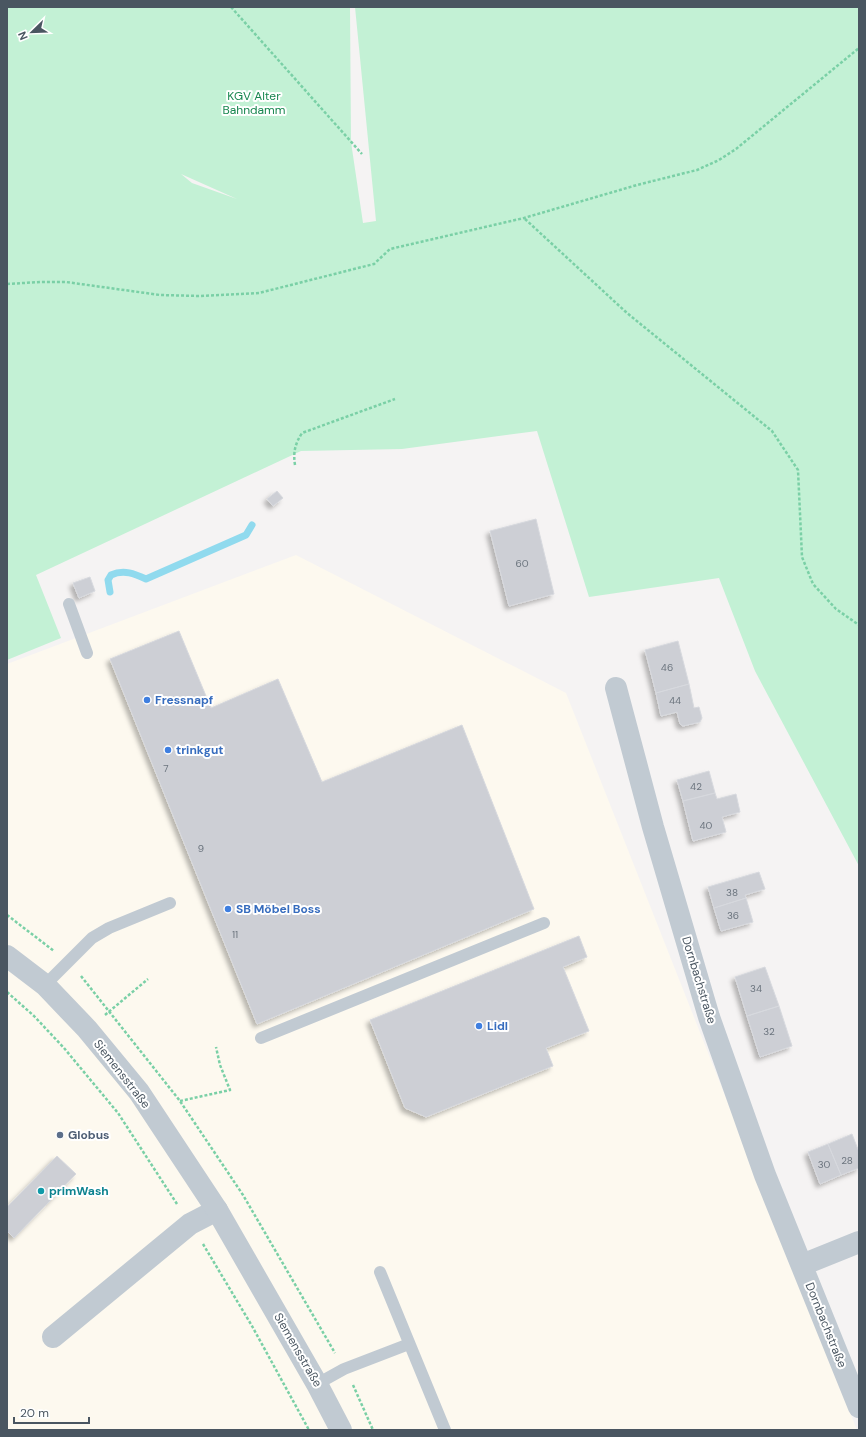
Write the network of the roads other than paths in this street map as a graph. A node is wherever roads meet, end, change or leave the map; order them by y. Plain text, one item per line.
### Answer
1 (69, 604) dead end
2 (87, 652) dead end
3 (616, 688) dead end
4 (170, 903) dead end
5 (544, 924) dead end
6 (7, 956) edge
7 (45, 985) junction
8 (261, 1038) dead end
9 (217, 1210) junction
10 (859, 1242) edge
11 (802, 1266) junction
12 (380, 1272) dead end
13 (53, 1337) dead end
14 (409, 1344) junction
15 (317, 1384) junction
16 (859, 1407) edge
17 (341, 1430) edge
18 (445, 1430) edge

1 - 2 lane
3 - 11 street, Dornbachstraße
4 - 7 lane
5 - 8 lane
6 - 7 street, Siemensstraße
7 - 9 street, Siemensstraße
9 - 13 street
9 - 15 street, Siemensstraße
10 - 11 street
11 - 16 street, Dornbachstraße
12 - 14 lane
14 - 15 lane
14 - 18 lane
15 - 17 street, Siemensstraße

